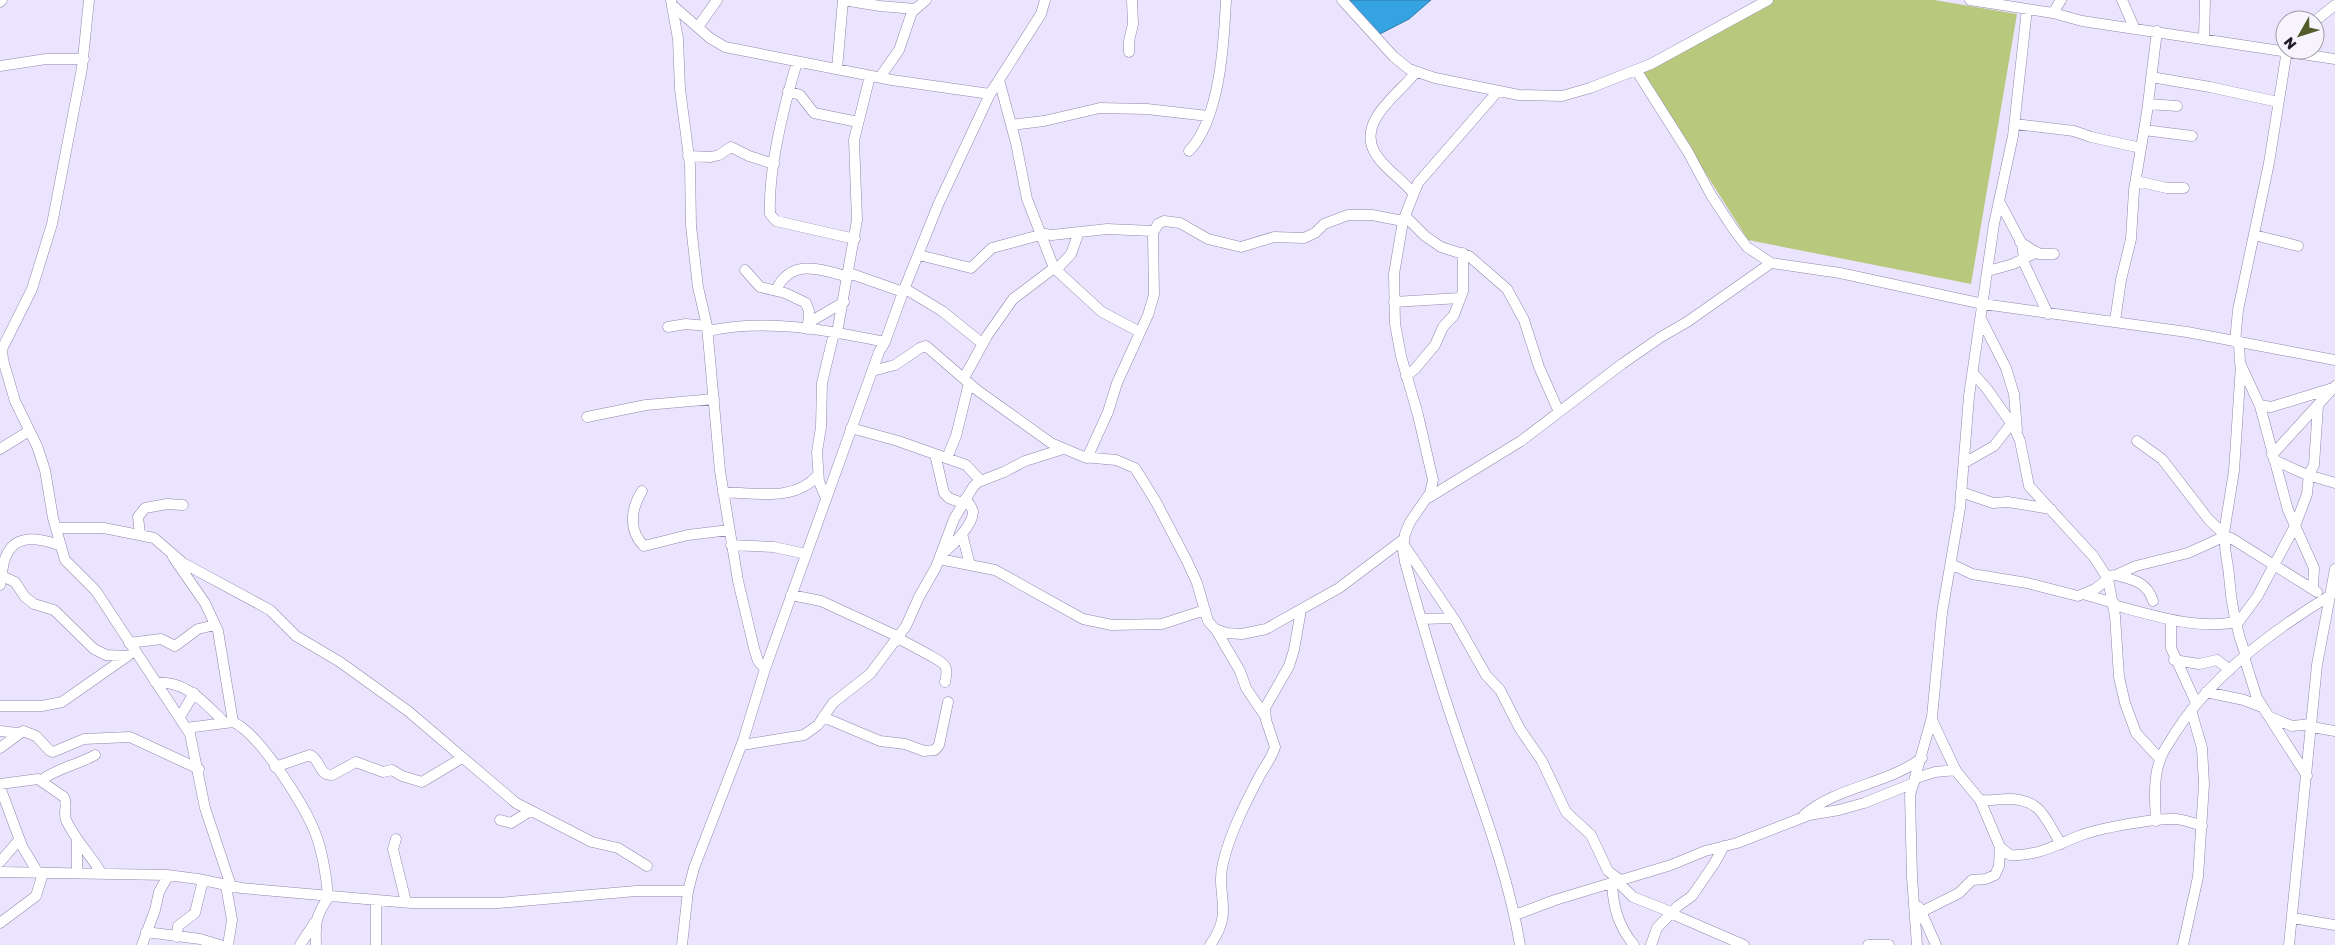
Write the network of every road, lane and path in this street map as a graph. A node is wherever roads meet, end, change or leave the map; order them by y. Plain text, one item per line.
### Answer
1 (89, 0) edge
2 (717, 0) edge
3 (843, 0) edge
4 (926, 0) edge
5 (1045, 0) edge
6 (1132, 0) edge
7 (1226, 0) edge
8 (1342, 0) edge
9 (1768, 0) edge
10 (1970, 0) edge
11 (2061, 0) edge
12 (2122, 0) edge
13 (2205, 0) edge
14 (671, 2) edge
15 (2335, 5) edge
16 (915, 9) junction
17 (2028, 9) junction
18 (2053, 13) junction
19 (2325, 14) edge
20 (698, 27) junction
21 (2134, 27) junction
22 (2157, 31) junction
23 (2204, 39) junction
24 (2275, 48) edge
25 (1129, 52) dead end
26 (84, 59) junction
27 (2285, 60) edge
28 (797, 62) junction
29 (0, 66) edge
30 (837, 70) junction
31 (1636, 70) junction
32 (1416, 72) junction
33 (875, 76) junction
34 (2151, 77) junction
35 (999, 80) junction
36 (788, 91) junction
37 (1498, 91) junction
38 (990, 94) junction
39 (2278, 102) junction
40 (2148, 104) junction
41 (2177, 106) dead end
42 (1208, 116) junction
43 (858, 122) junction
44 (2015, 124) junction
45 (1011, 125) junction
46 (2144, 130) junction
47 (2192, 136) dead end
48 (2141, 148) junction
49 (1189, 151) dead end
50 (688, 156) junction
51 (774, 164) junction
52 (2136, 181) junction
53 (2184, 188) dead end
54 (1413, 193) junction
55 (1999, 202) junction
56 (1404, 218) junction
57 (1154, 230) junction
58 (1079, 232) junction
59 (1039, 234) junction
60 (2254, 235) junction
61 (855, 239) junction
62 (2020, 242) junction
63 (2298, 246) dead end
64 (2037, 252) junction
65 (1463, 253) junction
66 (2054, 254) dead end
67 (919, 255) junction
68 (2024, 260) junction
69 (1771, 264) junction
70 (1055, 269) junction
71 (745, 270) dead end
72 (1988, 271) junction
73 (849, 275) junction
74 (776, 290) junction
75 (903, 290) junction
76 (1460, 298) junction
77 (844, 302) junction
78 (1394, 302) junction
79 (1983, 304) junction
80 (808, 306) junction
81 (825, 314) junction
82 (2048, 314) junction
83 (1980, 319) junction
84 (2115, 321) junction
85 (840, 322) junction
86 (808, 326) junction
87 (668, 327) dead end
88 (707, 329) junction
89 (1140, 332) junction
90 (836, 333) junction
91 (886, 342) junction
92 (2237, 342) junction
93 (983, 344) junction
94 (1, 348) edge
95 (2335, 360) edge
96 (2241, 365) junction
97 (872, 371) junction
98 (1973, 373) junction
99 (1406, 376) junction
100 (966, 380) junction
101 (2334, 387) edge
102 (714, 399) junction
103 (2260, 405) junction
104 (2318, 406) junction
105 (1559, 412) junction
106 (587, 417) dead end
107 (2011, 424) junction
108 (851, 428) junction
109 (29, 431) junction
110 (2018, 436) junction
111 (2137, 441) dead end
112 (0, 449) edge
113 (1063, 449) junction
114 (935, 454) junction
115 (2273, 457) junction
116 (947, 458) junction
117 (1087, 458) junction
118 (1964, 463) junction
119 (818, 475) junction
120 (2309, 476) junction
121 (981, 481) junction
122 (2335, 483) edge
123 (642, 490) dead end
124 (723, 492) junction
125 (1962, 492) junction
126 (826, 498) junction
127 (1425, 500) junction
128 (964, 501) junction
129 (183, 505) dead end
130 (2051, 509) junction
131 (2294, 526) junction
132 (56, 528) junction
133 (729, 530) junction
134 (140, 534) junction
135 (962, 534) junction
136 (2226, 536) junction
137 (1404, 542) junction
138 (60, 545) junction
139 (731, 545) junction
140 (0, 547) edge
141 (12, 548) junction
142 (170, 552) junction
143 (806, 554) junction
144 (940, 557) junction
145 (1951, 564) junction
146 (2272, 564) junction
147 (970, 565) junction
148 (2335, 569) edge
149 (2110, 577) junction
150 (1, 580) edge
151 (2313, 589) junction
152 (2083, 594) junction
153 (791, 595) junction
154 (2331, 598) edge
155 (2153, 601) dead end
156 (2114, 604) junction
157 (1205, 610) junction
158 (1301, 610) junction
159 (1453, 618) junction
160 (1422, 619) junction
161 (2171, 620) junction
162 (2236, 623) junction
163 (216, 625) junction
164 (1216, 630) junction
165 (898, 637) junction
166 (130, 650) junction
167 (2245, 656) junction
168 (2174, 660) junction
169 (765, 669) junction
170 (2230, 670) junction
171 (155, 682) junction
172 (945, 682) dead end
173 (2206, 692) junction
174 (194, 693) junction
175 (948, 702) dead end
176 (0, 706) edge
177 (2193, 707) junction
178 (2263, 708) junction
179 (1265, 716) junction
180 (180, 717) junction
181 (823, 717) junction
182 (2270, 717) junction
183 (1932, 720) junction
184 (228, 722) junction
185 (2312, 725) junction
186 (186, 728) junction
187 (0, 731) edge
188 (2335, 731) edge
189 (17, 734) junction
190 (742, 745) junction
191 (0, 748) edge
192 (95, 755) dead end
193 (462, 758) junction
194 (1922, 758) junction
195 (2160, 759) junction
196 (275, 766) junction
197 (199, 769) junction
198 (1956, 770) junction
199 (2307, 776) junction
200 (42, 780) junction
201 (1915, 780) junction
202 (0, 786) edge
203 (1980, 800) junction
204 (530, 811) junction
205 (1801, 819) junction
206 (500, 820) dead end
207 (2156, 821) junction
208 (2202, 826) junction
209 (77, 839) junction
210 (396, 839) dead end
211 (19, 840) junction
212 (2061, 844) junction
213 (1724, 846) junction
214 (2000, 846) junction
215 (0, 862) edge
216 (647, 866) dead end
217 (0, 872) edge
218 (40, 872) junction
219 (77, 873) junction
220 (101, 873) junction
221 (168, 876) junction
222 (204, 880) junction
223 (1616, 881) junction
224 (229, 886) junction
225 (688, 891) junction
226 (328, 895) junction
227 (376, 900) junction
228 (1914, 901) junction
229 (406, 902) junction
230 (1921, 912) junction
231 (1670, 913) junction
232 (1515, 915) junction
233 (2293, 918) junction
234 (316, 922) junction
235 (0, 923) edge
236 (2335, 925) edge
237 (146, 932) junction
238 (177, 937) junction
239 (1934, 944) edge
240 (142, 945) edge
241 (220, 945) edge
242 (228, 945) edge
243 (300, 945) edge
244 (316, 945) edge
245 (376, 945) edge
246 (682, 945) edge
247 (1210, 945) edge
248 (1520, 945) edge
249 (1634, 945) edge
250 (1651, 945) edge
251 (1744, 945) edge
252 (1868, 945) edge
253 (1889, 945) edge
254 (1918, 945) edge
255 (2183, 945) edge
256 (2289, 945) edge

1 - 26 street
2 - 20 street
3 - 16 street
3 - 30 street
4 - 16 street
5 - 35 street
6 - 25 street
7 - 42 street
8 - 32 street
9 - 31 street
10 - 17 street
11 - 18 street
12 - 21 street
13 - 23 street
14 - 20 street
14 - 50 street
15 - 19 street
16 - 33 street
17 - 18 street
17 - 44 street
18 - 21 street
20 - 28 street
21 - 22 street
22 - 23 street
22 - 34 street
23 - 24 street
26 - 29 street
26 - 94 street
27 - 39 street
28 - 30 street
28 - 36 street
30 - 33 street
31 - 37 street
31 - 69 street
32 - 37 street
32 - 54 street
33 - 38 street
33 - 43 street
34 - 39 street
34 - 40 street
35 - 38 street
35 - 45 street
36 - 43 street
36 - 51 street
37 - 54 street
38 - 67 street
39 - 60 street
40 - 41 street
40 - 46 street
42 - 45 street
42 - 49 street
43 - 61 street
44 - 48 street
44 - 55 street
45 - 59 street
46 - 47 street
46 - 48 street
48 - 52 street
50 - 51 street
50 - 88 street
51 - 61 street
52 - 53 street
52 - 84 street
54 - 56 street
55 - 62 street
55 - 72 street
56 - 57 street
56 - 65 street
56 - 78 street
57 - 58 street
57 - 89 street
58 - 59 street
58 - 70 street
59 - 67 street
59 - 70 street
60 - 63 street
60 - 92 street
61 - 73 street
62 - 64 street
62 - 68 street
64 - 66 street
64 - 68 street
65 - 76 street
65 - 105 street
67 - 75 street
68 - 72 street
68 - 82 street
69 - 79 street
69 - 105 street
70 - 89 street
70 - 93 street
71 - 74 street
72 - 79 street
73 - 74 street
73 - 75 street
73 - 77 street
74 - 80 street
75 - 91 street
75 - 93 street
76 - 78 street
76 - 99 street
77 - 81 street
77 - 85 street
78 - 99 street
79 - 82 street
79 - 83 street
80 - 81 street
80 - 86 street
81 - 85 street
81 - 86 street
82 - 84 street
83 - 98 street
83 - 110 street
84 - 92 street
85 - 90 street
86 - 88 street
86 - 90 street
87 - 88 street
88 - 102 street
89 - 117 street
90 - 91 street
90 - 119 street
91 - 97 street
92 - 95 street
92 - 96 street
93 - 100 street
94 - 109 street
96 - 103 street
96 - 136 street
97 - 100 street
97 - 108 street
98 - 107 street
98 - 118 street
99 - 127 street
100 - 113 street
100 - 116 street
101 - 103 street
101 - 104 street
102 - 106 street
102 - 124 street
103 - 115 street
104 - 115 street
104 - 120 street
105 - 127 street
107 - 110 street
107 - 118 street
108 - 114 street
108 - 126 street
109 - 112 street
109 - 132 street
110 - 130 street
111 - 136 street
113 - 117 street
113 - 121 street
114 - 116 street
114 - 128 street
115 - 120 street
115 - 131 street
116 - 121 street
117 - 157 street
118 - 125 street
119 - 124 street
119 - 126 street
120 - 122 street
120 - 131 street
121 - 128 street
123 - 133 street
124 - 133 street
125 - 130 street
125 - 145 street
126 - 143 street
127 - 137 street
128 - 135 street
128 - 144 street
129 - 134 street
130 - 149 street
131 - 146 street
131 - 151 street
132 - 134 street
132 - 138 street
133 - 139 street
134 - 142 street
135 - 144 street
135 - 147 street
136 - 146 street
136 - 149 street
136 - 162 street
137 - 158 street
137 - 159 street
137 - 160 street
138 - 141 street
138 - 166 street
139 - 143 street
139 - 169 street
140 - 141 street
141 - 150 street
142 - 163 street
142 - 193 street
143 - 153 street
144 - 147 street
144 - 165 street
145 - 152 street
145 - 183 street
146 - 151 street
146 - 162 street
147 - 157 street
148 - 154 street
149 - 152 street
149 - 155 street
149 - 156 street
150 - 166 street
151 - 154 street
152 - 156 street
153 - 165 street
153 - 169 street
154 - 167 street
154 - 185 street
156 - 161 street
156 - 195 street
157 - 164 street
158 - 164 street
158 - 179 street
159 - 160 street
159 - 223 street
160 - 232 street
161 - 162 street
161 - 168 street
162 - 167 street
163 - 166 street
163 - 184 street
164 - 179 street
165 - 172 street
165 - 181 street
166 - 171 street
166 - 176 street
167 - 170 street
167 - 178 street
168 - 170 street
168 - 177 street
169 - 190 street
170 - 173 street
171 - 174 street
171 - 180 street
173 - 177 street
173 - 178 street
174 - 180 street
174 - 184 street
175 - 181 street
177 - 195 street
177 - 208 street
178 - 182 street
179 - 247 street
180 - 186 street
181 - 190 street
182 - 185 street
182 - 199 street
183 - 194 street
183 - 198 street
184 - 186 street
184 - 196 street
185 - 188 street
185 - 199 street
186 - 197 street
187 - 189 street
189 - 191 street
189 - 197 street
190 - 225 street
192 - 200 street
193 - 196 street
193 - 204 street
194 - 201 street
194 - 205 street
195 - 207 street
196 - 226 street
197 - 224 street
198 - 201 street
198 - 203 street
199 - 233 street
200 - 202 street
200 - 209 street
201 - 205 street
201 - 228 street
202 - 211 street
203 - 212 street
203 - 214 street
204 - 206 street
204 - 216 street
205 - 213 street
207 - 208 street
207 - 212 street
208 - 255 street
209 - 219 street
209 - 220 street
210 - 229 street
211 - 215 street
211 - 218 street
212 - 214 street
213 - 223 street
213 - 231 street
214 - 230 street
217 - 218 street
218 - 219 street
218 - 235 street
219 - 220 street
220 - 221 street
221 - 222 street
221 - 237 street
222 - 224 street
222 - 238 street
223 - 231 street
223 - 232 street
223 - 249 street
224 - 226 street
224 - 242 street
225 - 229 street
225 - 246 street
226 - 227 street
226 - 234 street
227 - 229 street
227 - 245 street
228 - 230 street
228 - 254 street
230 - 239 street
231 - 250 street
231 - 251 street
232 - 248 street
233 - 236 street
233 - 256 street
234 - 243 street
234 - 244 street
237 - 238 street
237 - 240 street
238 - 241 street
252 - 253 street

